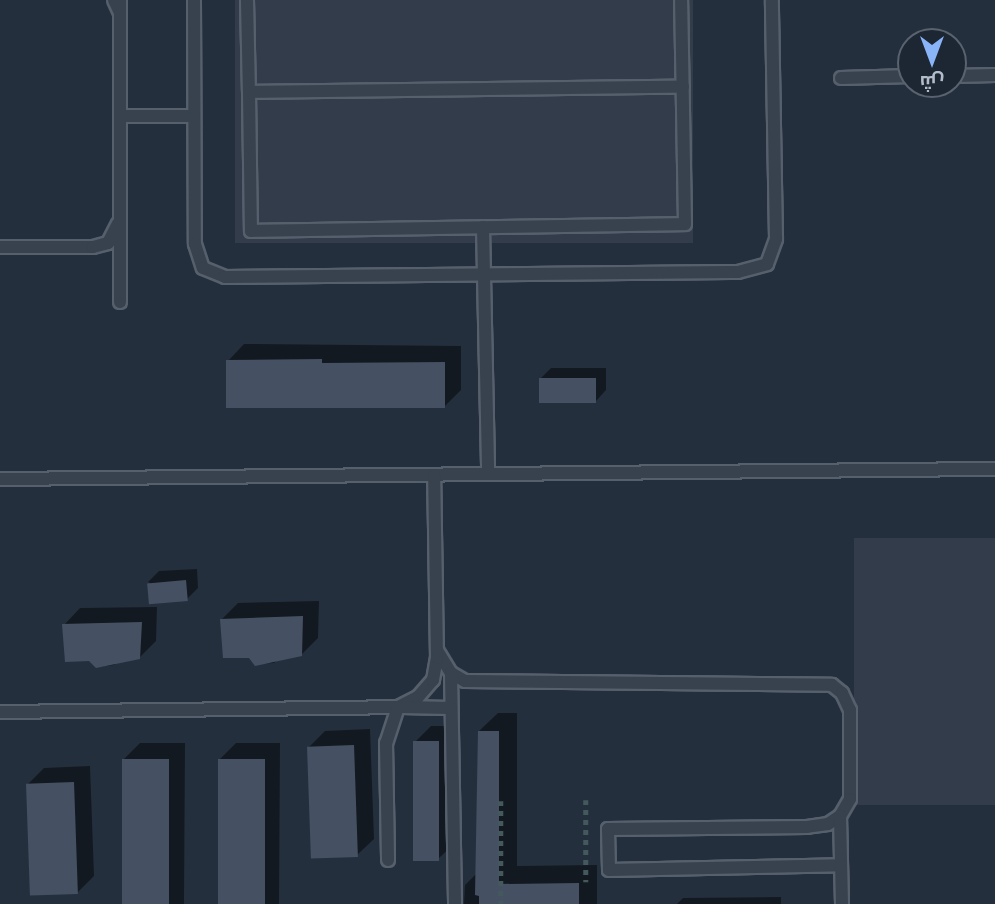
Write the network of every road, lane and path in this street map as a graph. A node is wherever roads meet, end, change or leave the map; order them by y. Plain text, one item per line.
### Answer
1 (114, 0) edge
2 (194, 0) edge
3 (247, 0) edge
4 (681, 0) edge
5 (772, 0) edge
6 (120, 7) edge
7 (995, 75) edge
8 (897, 76) edge
9 (967, 76) edge
10 (841, 78) dead end
11 (683, 87) junction
12 (249, 92) junction
13 (120, 116) junction
14 (194, 116) junction
15 (120, 216) junction
16 (482, 227) junction
17 (0, 247) edge
18 (484, 275) junction
19 (120, 302) dead end
20 (995, 469) edge
21 (488, 474) junction
22 (434, 475) junction
23 (0, 479) edge
24 (437, 650) junction
25 (451, 673) junction
26 (398, 707) junction
27 (451, 708) junction
28 (0, 712) edge
29 (14, 712) junction
30 (0, 720) edge
31 (586, 800) dead end
32 (501, 801) dead end
33 (840, 816) junction
34 (388, 860) dead end
35 (841, 864) junction
36 (586, 881) dead end
37 (455, 904) edge
38 (501, 904) edge
39 (842, 904) edge

1 - 6 lane
2 - 14 lane
3 - 12 lane
4 - 11 lane
5 - 18 lane
6 - 13 lane
7 - 9 lane
8 - 10 lane
11 - 12 lane
11 - 16 lane
12 - 16 lane
13 - 14 lane
13 - 15 lane
14 - 18 lane
15 - 17 lane
15 - 19 lane
16 - 18 lane
18 - 21 lane
20 - 21 lane
21 - 22 lane
22 - 23 lane
22 - 24 lane
24 - 25 lane
24 - 26 lane
25 - 27 lane
25 - 33 lane
26 - 27 lane
26 - 29 lane
26 - 34 lane
27 - 37 lane
28 - 29 lane
29 - 30 lane
31 - 36 path
32 - 38 path
33 - 35 lane
33 - 35 lane
35 - 39 lane

